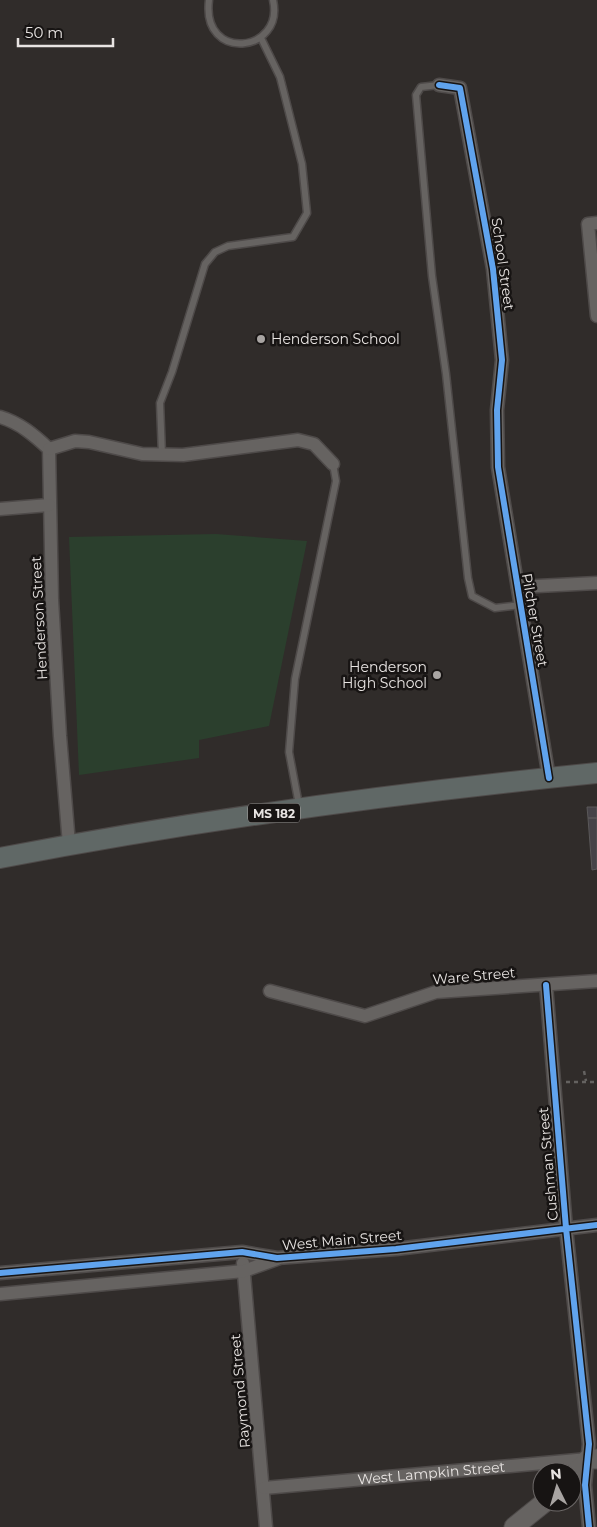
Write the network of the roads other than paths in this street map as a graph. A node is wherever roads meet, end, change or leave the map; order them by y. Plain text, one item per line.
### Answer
1 (209, 0) edge
2 (272, 0) edge
3 (261, 38) junction
4 (439, 85) joint
5 (592, 224) edge
6 (597, 316) edge
7 (0, 417) edge
8 (49, 449) junction
9 (162, 455) junction
10 (333, 464) joint
11 (498, 467) joint
12 (49, 506) junction
13 (0, 509) edge
14 (597, 583) edge
15 (518, 588) junction
16 (521, 605) junction
17 (597, 773) edge
18 (549, 778) junction
19 (300, 808) junction
20 (69, 844) junction
21 (0, 858) edge
22 (597, 981) edge
23 (546, 985) junction
24 (270, 991) dead end
25 (597, 1224) edge
26 (566, 1228) junction
27 (242, 1252) junction
28 (277, 1258) junction
29 (244, 1271) junction
30 (0, 1273) edge
31 (0, 1294) edge
32 (593, 1459) edge
33 (582, 1468) edge
34 (264, 1488) junction
35 (533, 1512) edge
36 (266, 1527) edge
37 (514, 1527) edge
38 (589, 1527) edge

1 - 3 lane
2 - 3 lane
3 - 9 lane
4 - 11 street, School Street
4 - 16 lane
5 - 6 street
7 - 8 street
8 - 9 street
8 - 12 street, Henderson Street
9 - 10 street
10 - 19 lane
11 - 15 street, Pilcher Street
12 - 13 street
12 - 20 street, Henderson Street
14 - 15 street
15 - 16 street, Pilcher Street
16 - 18 street, Pilcher Street
17 - 18 main road, MS 182
18 - 19 main road, MS 182
19 - 20 main road, MS 182
20 - 21 main road, MS 182
22 - 23 street, Ware Street
23 - 24 street, Ware Street
23 - 26 street, Cushman Street
25 - 26 street, West Main Street
26 - 28 street, West Main Street
26 - 32 street, Cushman Street
27 - 28 street, West Main Street
27 - 29 street, Raymond Street
27 - 30 street, West Main Street
28 - 29 street, West Main Street
29 - 31 street, West Main Street
29 - 34 street, Raymond Street
32 - 33 street
32 - 34 street, West Lampkin Street
32 - 38 street, Cushman Street
34 - 36 street, Raymond Street
35 - 37 street

